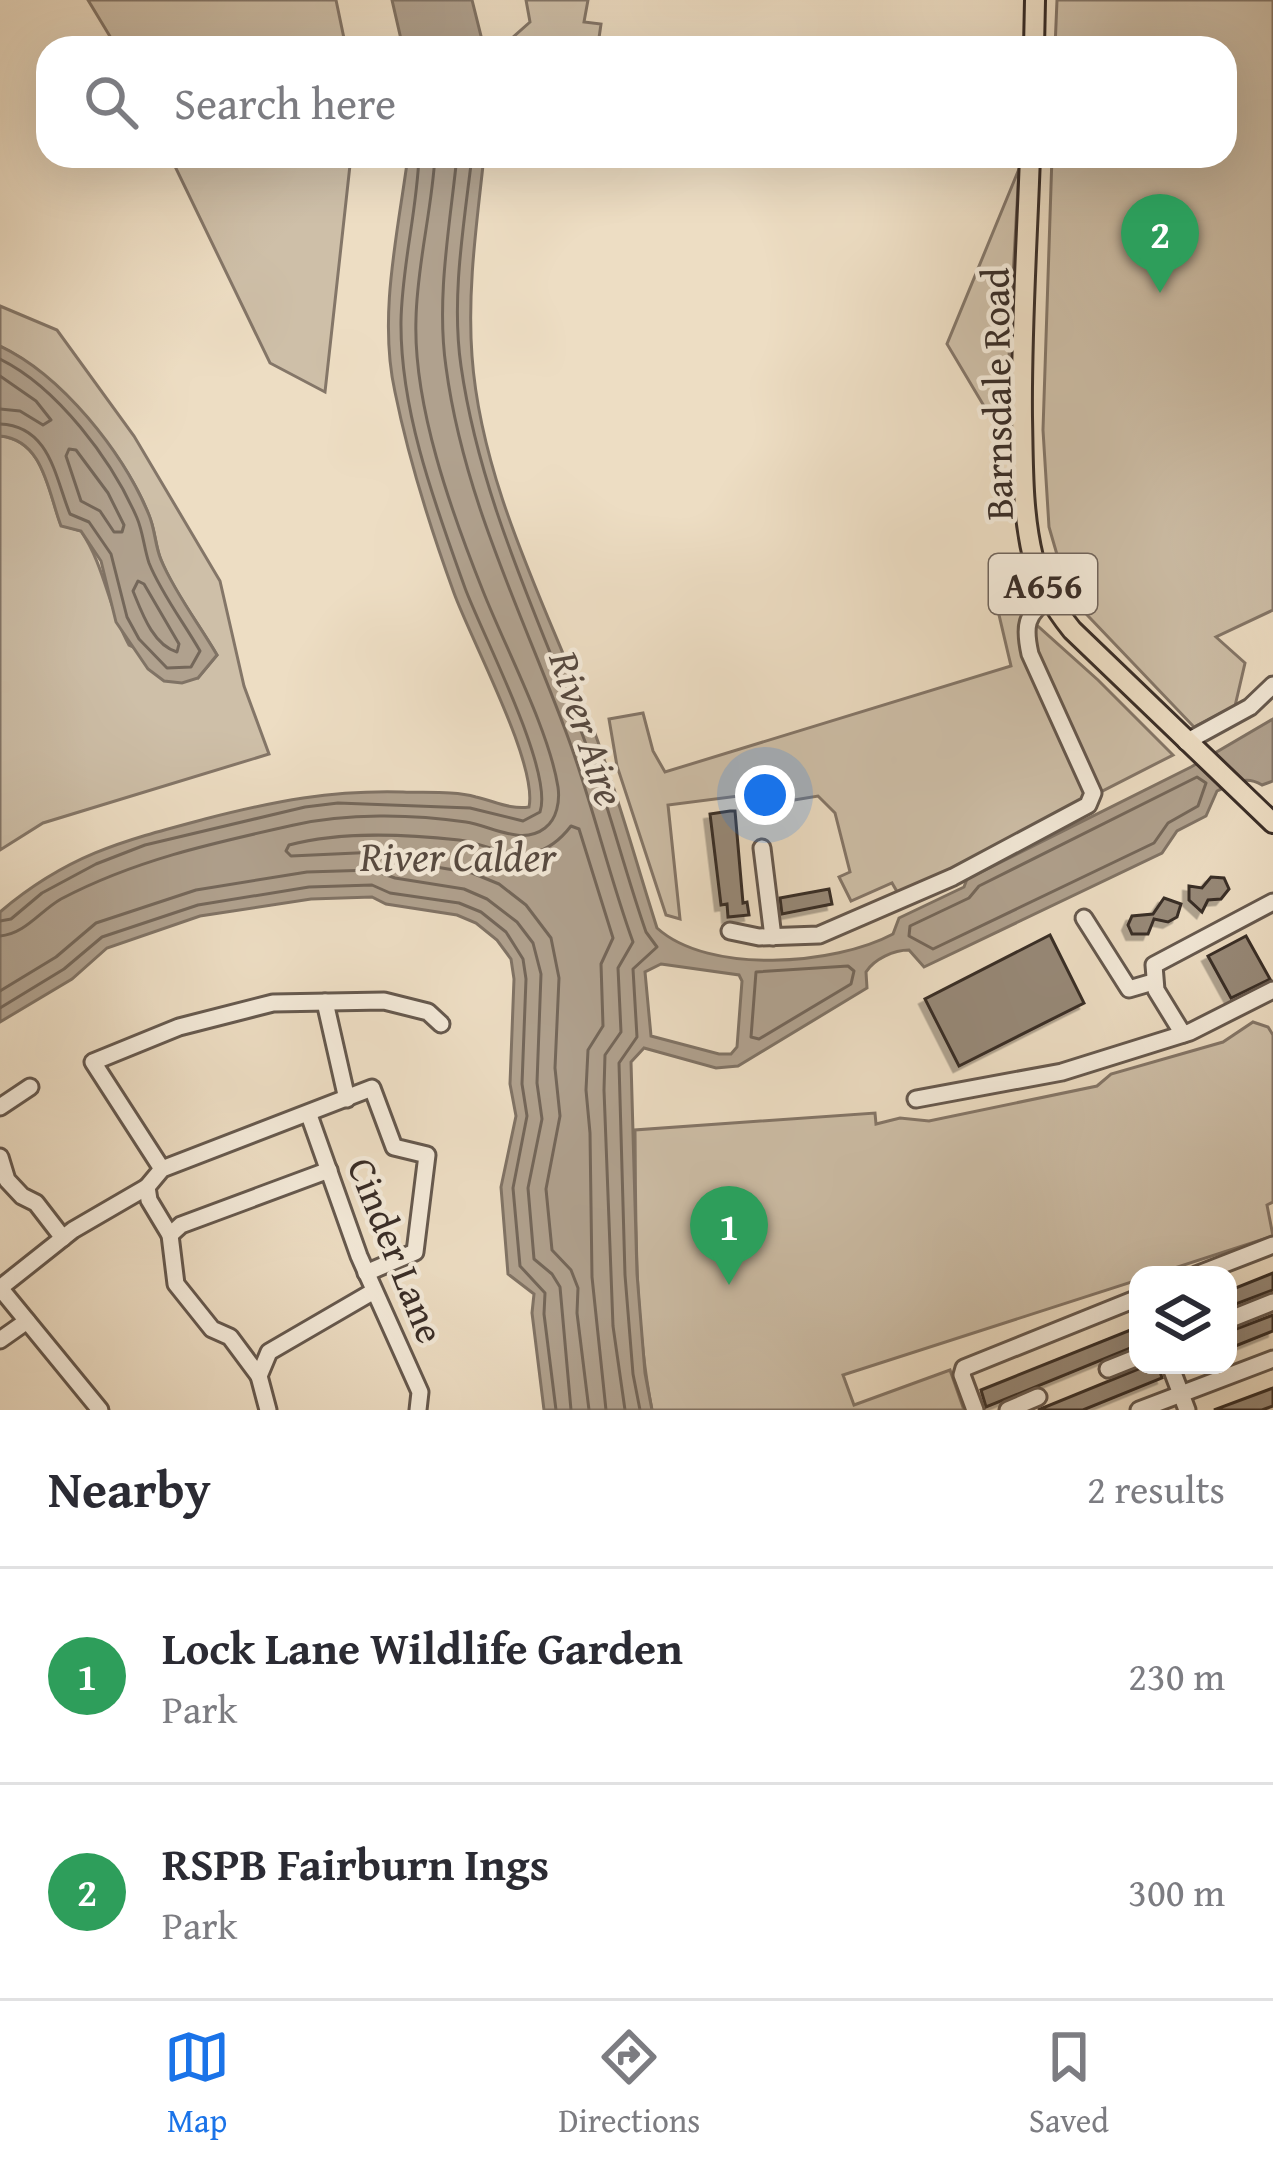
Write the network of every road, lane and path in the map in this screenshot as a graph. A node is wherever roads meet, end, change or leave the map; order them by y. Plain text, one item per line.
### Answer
1 (1035, 0) edge
2 (1034, 36) edge
3 (1030, 168) edge
4 (1050, 598) junction
5 (1273, 685) edge
6 (1192, 747) junction
7 (1273, 823) edge
8 (762, 848) dead end
9 (1273, 902) edge
10 (1084, 918) dead end
11 (730, 931) dead end
12 (773, 937) junction
13 (1153, 982) junction
14 (1273, 990) edge
15 (325, 1002) junction
16 (441, 1024) dead end
17 (1184, 1034) junction
18 (30, 1087) dead end
19 (347, 1099) junction
20 (916, 1099) dead end
21 (0, 1107) edge
22 (309, 1114) junction
23 (0, 1157) edge
24 (162, 1169) junction
25 (329, 1170) junction
26 (147, 1187) junction
27 (176, 1230) junction
28 (63, 1238) junction
29 (1273, 1244) edge
30 (1218, 1266) edge
31 (366, 1273) junction
32 (0, 1288) edge
33 (374, 1292) junction
34 (1129, 1302) edge
35 (1273, 1302) edge
36 (1237, 1316) edge
37 (27, 1321) junction
38 (0, 1340) edge
39 (1273, 1359) edge
40 (1129, 1361) edge
41 (1108, 1369) dead end
42 (260, 1376) junction
43 (1039, 1397) dead end
44 (1184, 1402) edge
45 (95, 1404) edge
46 (74, 1410) edge
47 (268, 1410) edge
48 (418, 1410) edge
49 (975, 1410) edge
50 (1008, 1410) edge
51 (1139, 1410) edge

1 - 2 main road
3 - 4 main road, Barnsdale Road / A656
4 - 6 main road, Barnsdale Road / A656
4 - 12 street
5 - 6 street
6 - 7 main road, Barnsdale Road / A656
8 - 12 street
9 - 13 street
10 - 13 street
11 - 12 street
13 - 17 street
14 - 17 street
15 - 16 street
15 - 19 street
15 - 24 street
17 - 20 street
18 - 21 street
19 - 22 street
19 - 31 street
22 - 24 street
22 - 25 street, Cinder Lane
23 - 28 street
24 - 26 street
25 - 27 street
25 - 31 street, Cinder Lane
26 - 27 street
26 - 28 street
27 - 42 street
28 - 32 street
29 - 30 street
31 - 33 street, Cinder Lane
32 - 37 street
33 - 42 street
33 - 48 street, Cinder Lane
34 - 49 street
35 - 36 street
37 - 38 street
37 - 45 street
39 - 44 street
40 - 41 street
42 - 47 street
43 - 50 street
44 - 51 street
45 - 46 street

